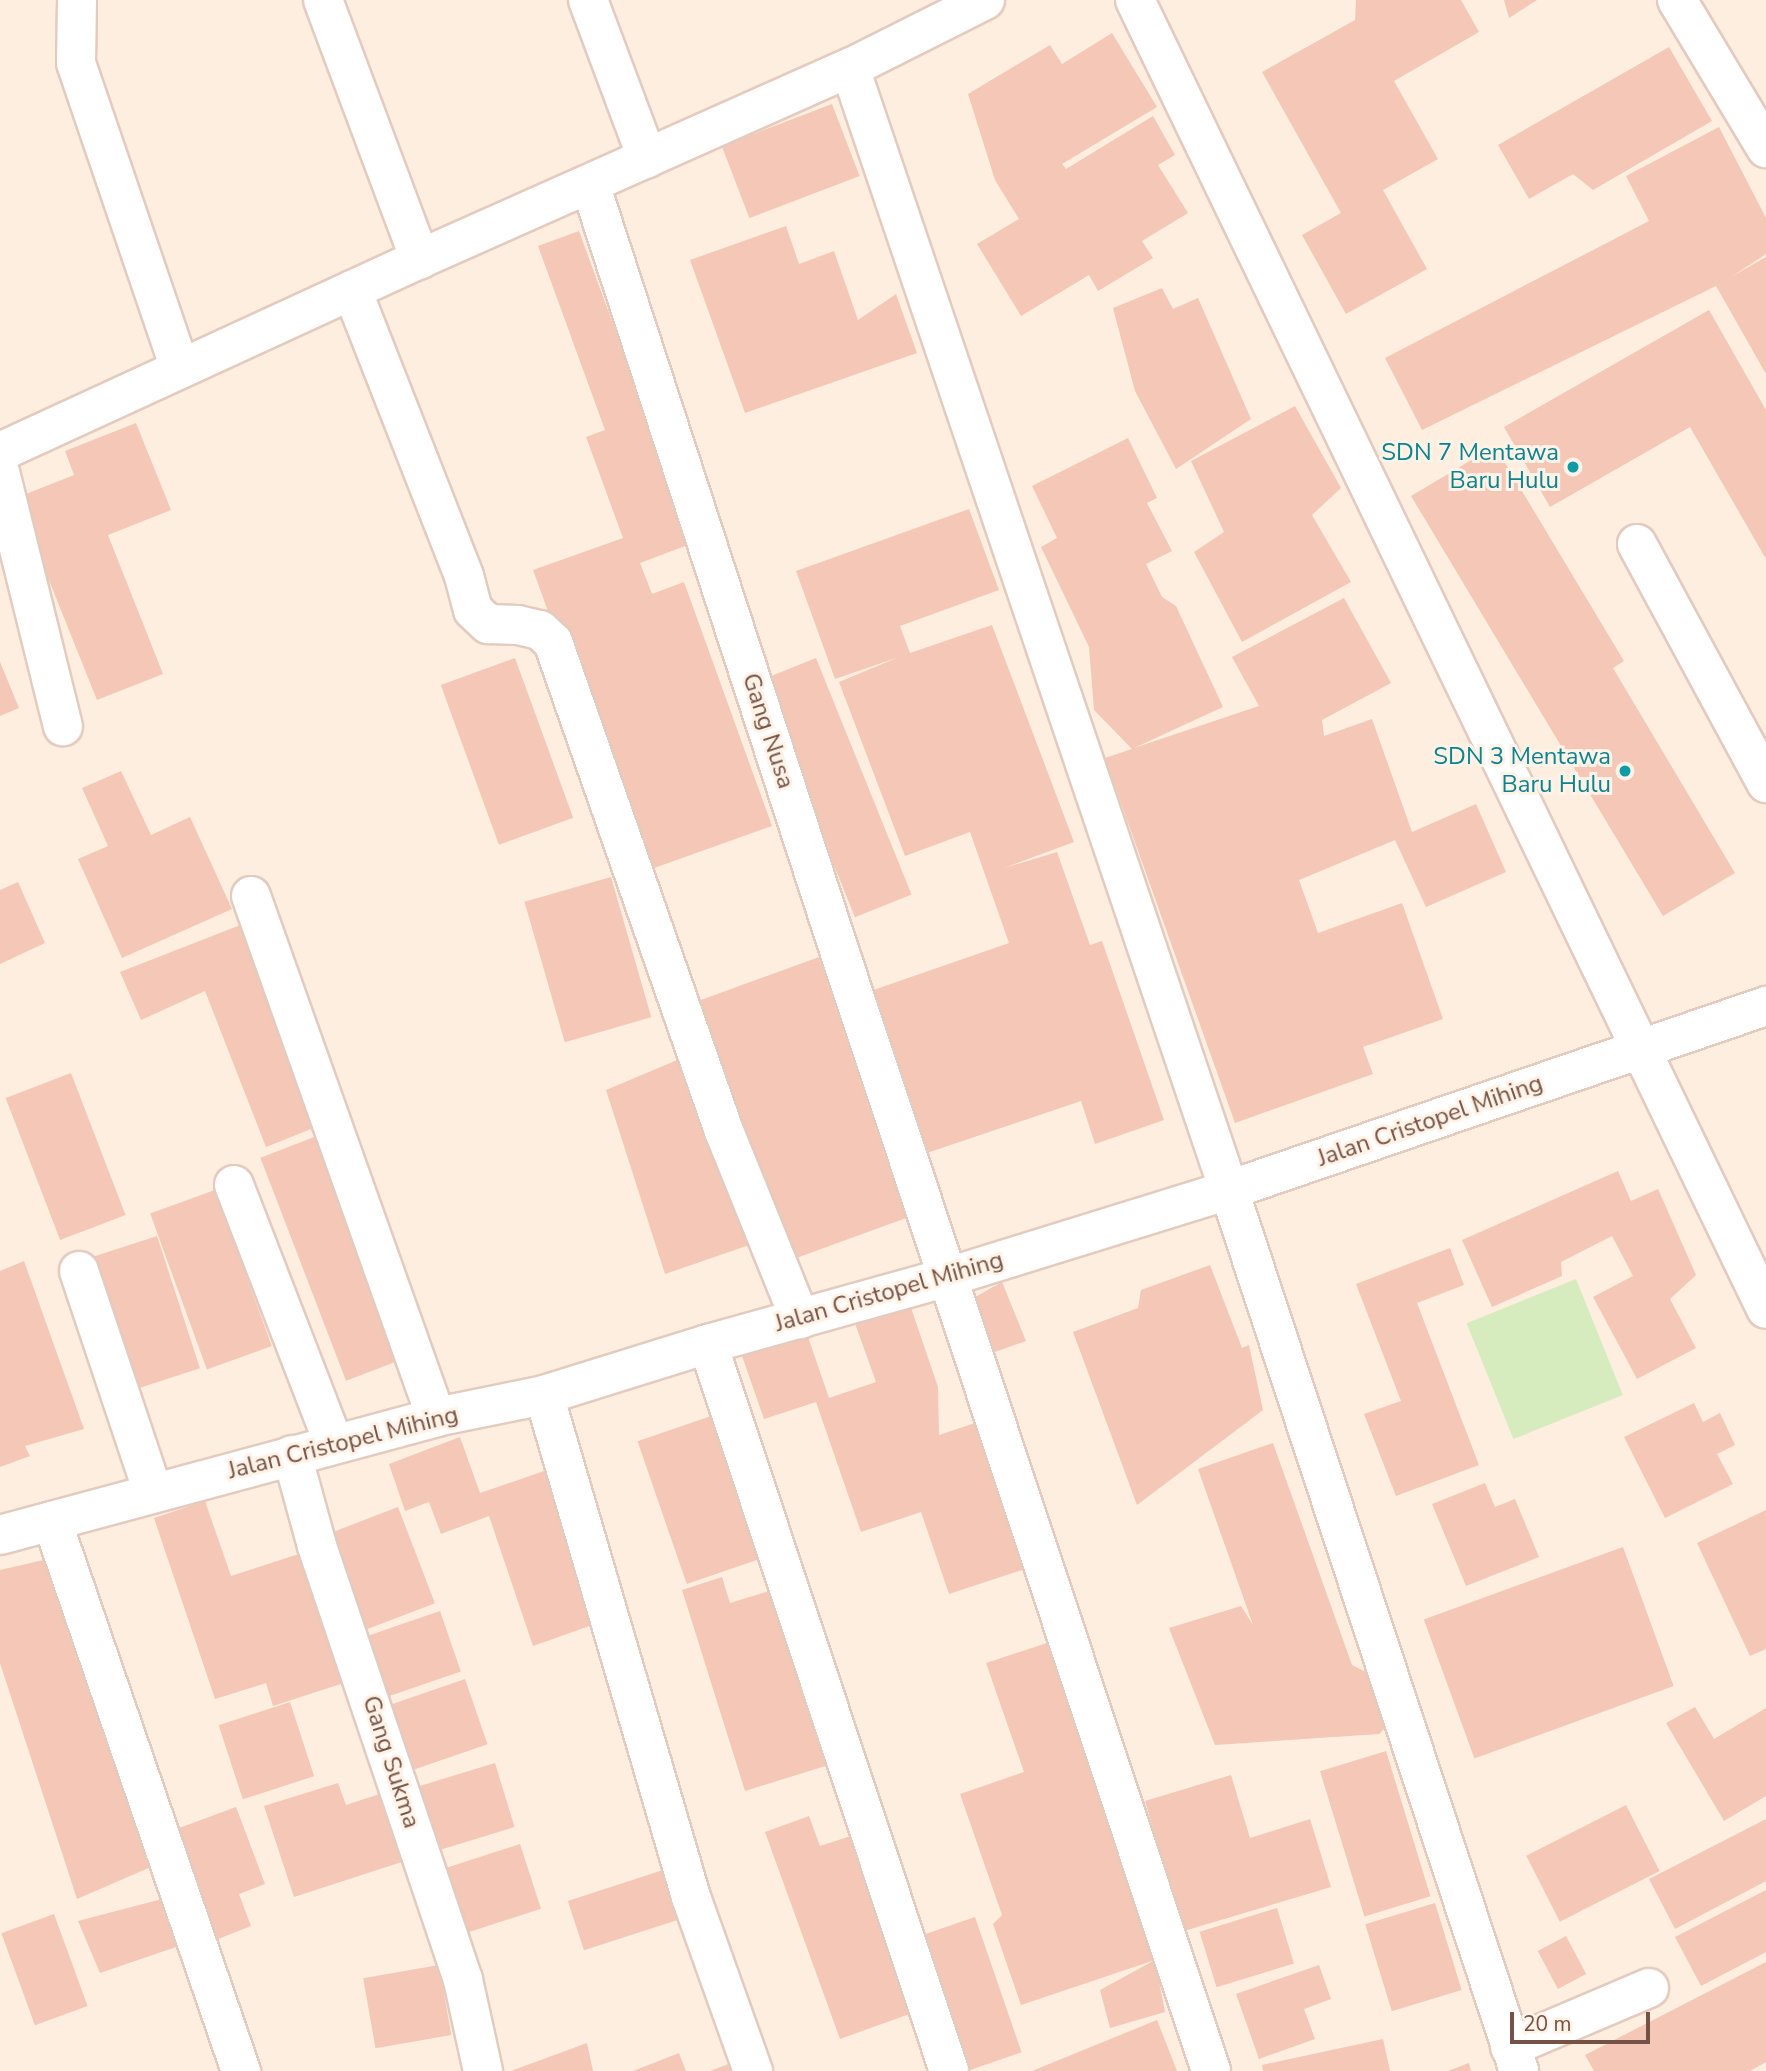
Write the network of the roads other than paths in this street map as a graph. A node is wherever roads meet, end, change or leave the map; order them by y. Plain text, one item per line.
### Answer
1 (77, 0) edge
2 (323, 0) edge
3 (588, 0) edge
4 (985, 0) edge
5 (1135, 0) edge
6 (1677, 0) edge
7 (935, 12) edge
8 (850, 68) junction
9 (1766, 148) edge
10 (647, 159) junction
11 (590, 184) junction
12 (420, 259) junction
13 (352, 290) junction
14 (180, 369) junction
15 (0, 452) edge
16 (0, 472) edge
17 (1637, 544) dead end
18 (63, 726) dead end
19 (1766, 783) edge
20 (251, 896) dead end
21 (1766, 1006) edge
22 (1641, 1049) junction
23 (234, 1185) dead end
24 (1229, 1190) junction
25 (79, 1271) dead end
26 (948, 1277) junction
27 (1766, 1309) edge
28 (800, 1319) junction
29 (708, 1344) junction
30 (544, 1395) junction
31 (436, 1417) junction
32 (334, 1444) junction
33 (292, 1455) junction
34 (153, 1492) junction
35 (52, 1521) junction
36 (0, 1535) edge
37 (1649, 1988) dead end
38 (1514, 2059) edge
39 (241, 2071) edge
40 (483, 2071) edge
41 (753, 2071) edge
42 (949, 2071) edge
43 (1211, 2071) edge

1 - 14 street
2 - 12 street
3 - 10 street
4 - 7 street
5 - 22 street
6 - 9 street
7 - 8 street
8 - 10 street
8 - 24 street
10 - 11 street
11 - 12 street
11 - 26 street, Gang Nusa
12 - 13 street
13 - 14 street
13 - 28 street
14 - 15 street
16 - 18 street
17 - 19 street
20 - 31 street
21 - 22 street, Jalan Cristopel Mihing
22 - 24 street, Jalan Cristopel Mihing
22 - 27 street
23 - 32 street
24 - 26 street, Jalan Cristopel Mihing
24 - 38 street
25 - 34 street
26 - 28 street, Jalan Cristopel Mihing
26 - 43 street, Gang Nusa
28 - 29 street, Jalan Cristopel Mihing
29 - 30 street, Jalan Cristopel Mihing
29 - 42 street
30 - 31 street, Jalan Cristopel Mihing
30 - 41 street
31 - 32 street, Jalan Cristopel Mihing
32 - 33 street, Jalan Cristopel Mihing
33 - 34 street, Jalan Cristopel Mihing
33 - 40 street, Gang Sukma
34 - 35 street, Jalan Cristopel Mihing
35 - 36 street, Jalan Cristopel Mihing
35 - 39 street
37 - 38 street

